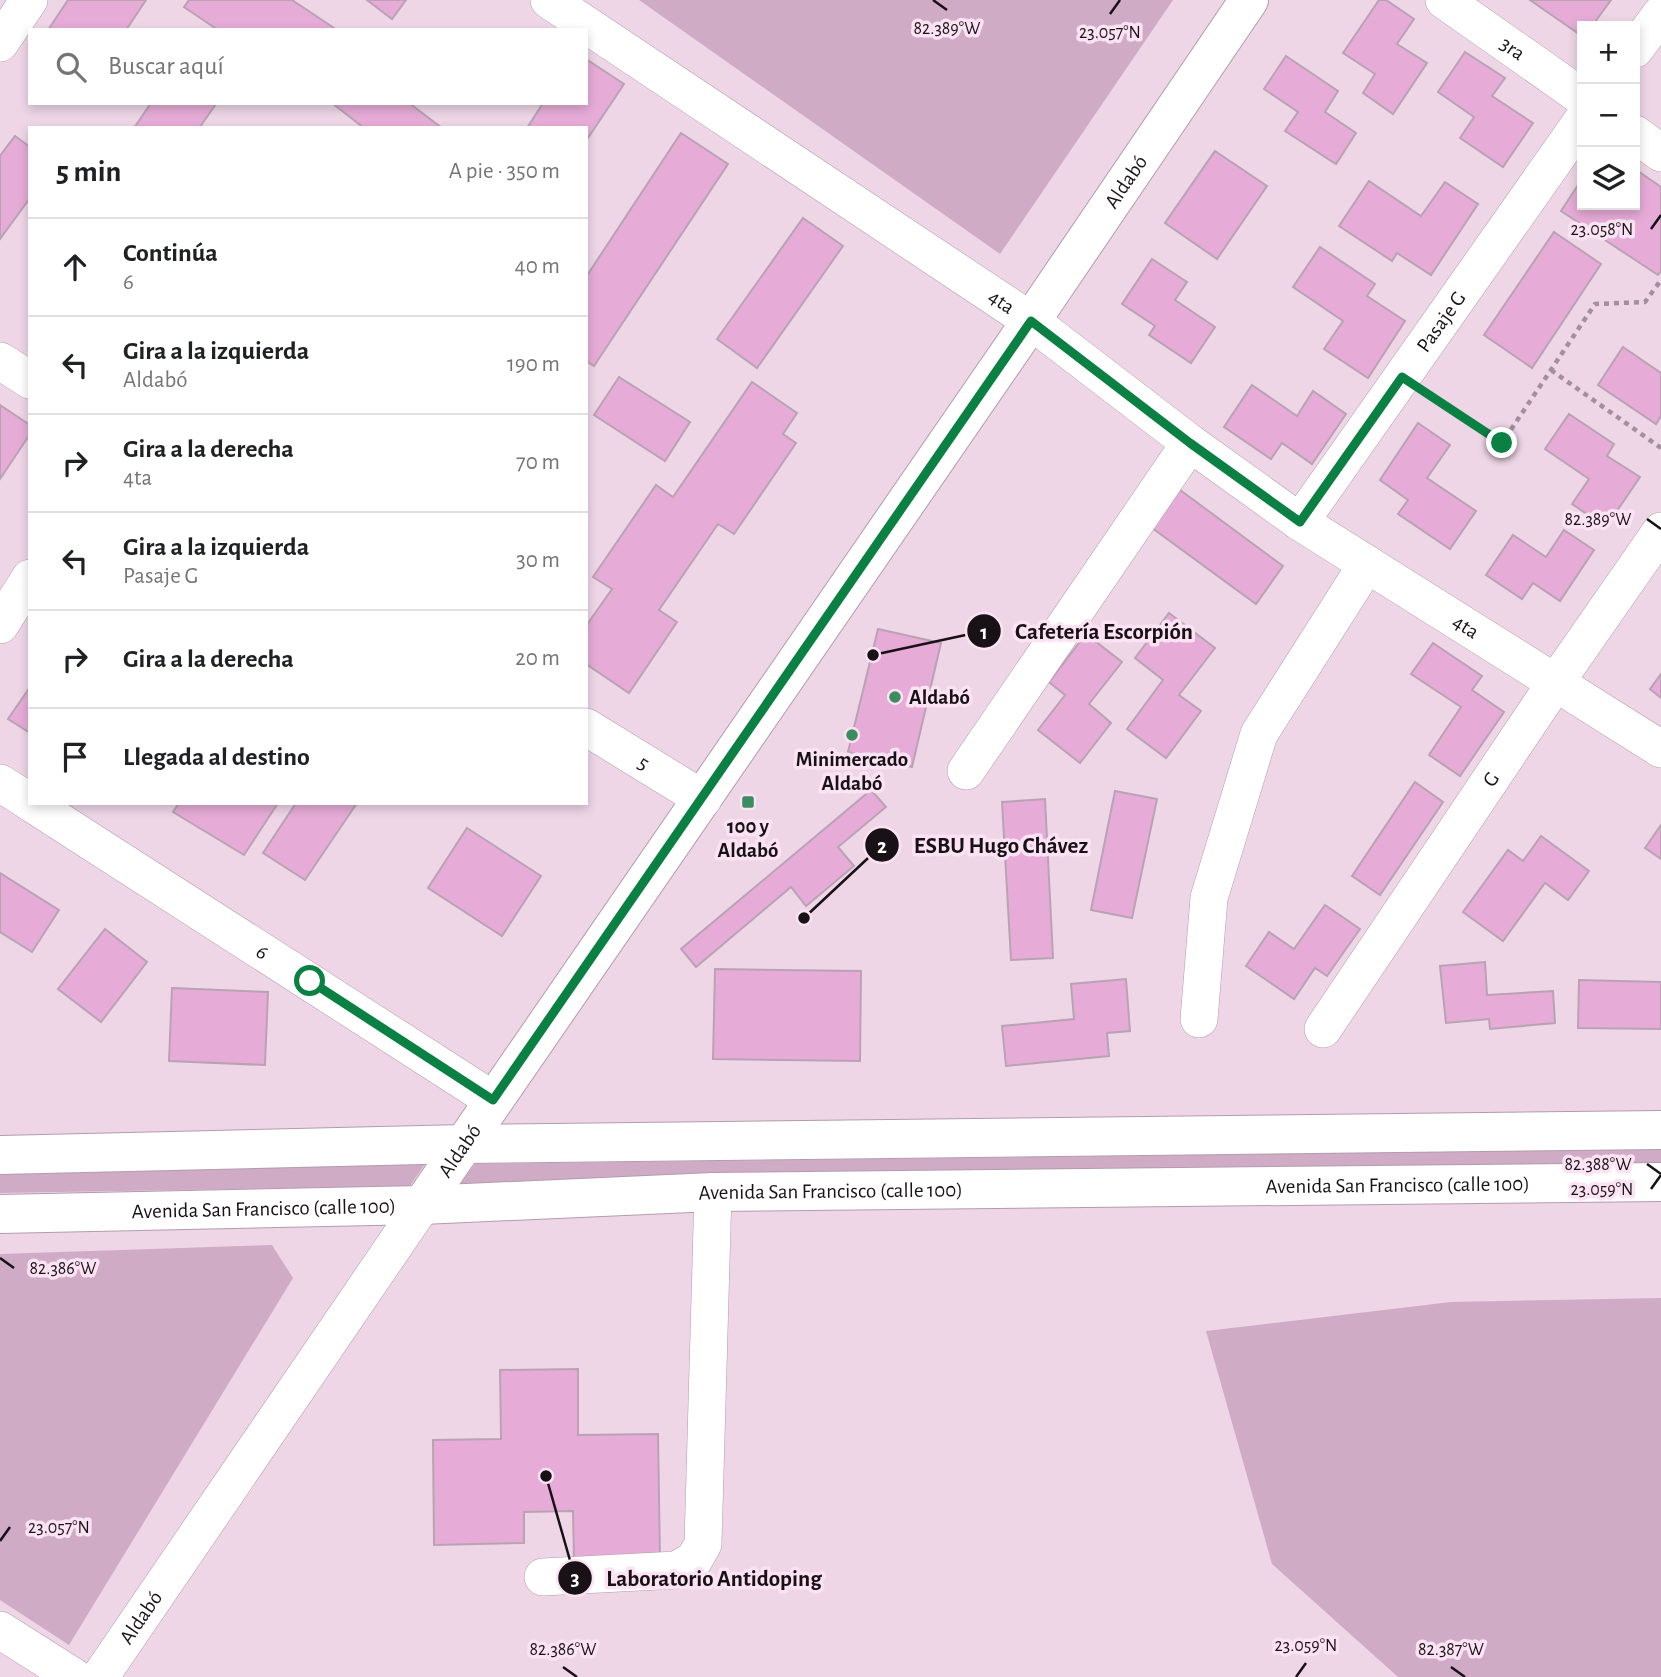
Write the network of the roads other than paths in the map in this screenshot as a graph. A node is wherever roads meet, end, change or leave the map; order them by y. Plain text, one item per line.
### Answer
1 (29, 0) edge
2 (549, 0) edge
3 (1249, 0) edge
4 (1444, 0) edge
5 (1661, 14) edge
6 (1640, 42) edge
7 (0, 43) edge
8 (1577, 93) edge
9 (1577, 128) edge
10 (1640, 138) edge
11 (1661, 153) edge
12 (1031, 321) junction
13 (0, 361) edge
14 (28, 379) edge
15 (1190, 443) junction
16 (1300, 522) junction
17 (1661, 531) edge
18 (1367, 564) junction
19 (28, 581) edge
20 (0, 625) edge
21 (1556, 682) junction
22 (588, 728) edge
23 (1661, 749) edge
24 (965, 771) dead end
25 (0, 783) edge
26 (703, 799) junction
27 (28, 801) edge
28 (34, 805) edge
29 (1199, 1019) dead end
30 (1322, 1029) dead end
31 (493, 1100) junction
32 (1661, 1130) edge
33 (464, 1144) junction
34 (0, 1155) edge
35 (1661, 1182) edge
36 (713, 1192) junction
37 (422, 1205) junction
38 (0, 1214) edge
39 (543, 1577) dead end
40 (0, 1629) edge
41 (74, 1677) edge
42 (100, 1677) edge

1 - 7 street
2 - 12 street, 4ta
3 - 12 main road, Aldabó
4 - 8 street, 3ra
5 - 6 street
9 - 16 street, Pasaje G
10 - 11 street
12 - 15 street, 4ta
12 - 26 main road, Aldabó
13 - 14 street
15 - 16 street, 4ta
15 - 24 street
16 - 18 street, 4ta
17 - 21 street, G
18 - 21 street, 4ta
18 - 29 street
19 - 20 street
21 - 23 street, 4ta
21 - 30 street, G
22 - 26 street, 5
25 - 27 street, 6
26 - 31 main road, Aldabó
28 - 31 street, 6
31 - 33 main road, Aldabó
32 - 33 main road
33 - 34 main road
33 - 37 main road, Aldabó
35 - 36 main road, Avenida San Francisco (calle 100)
36 - 37 main road, Avenida San Francisco (calle 100)
36 - 39 street
37 - 38 main road, Avenida San Francisco (calle 100)
37 - 42 street, Aldabó
40 - 41 street

